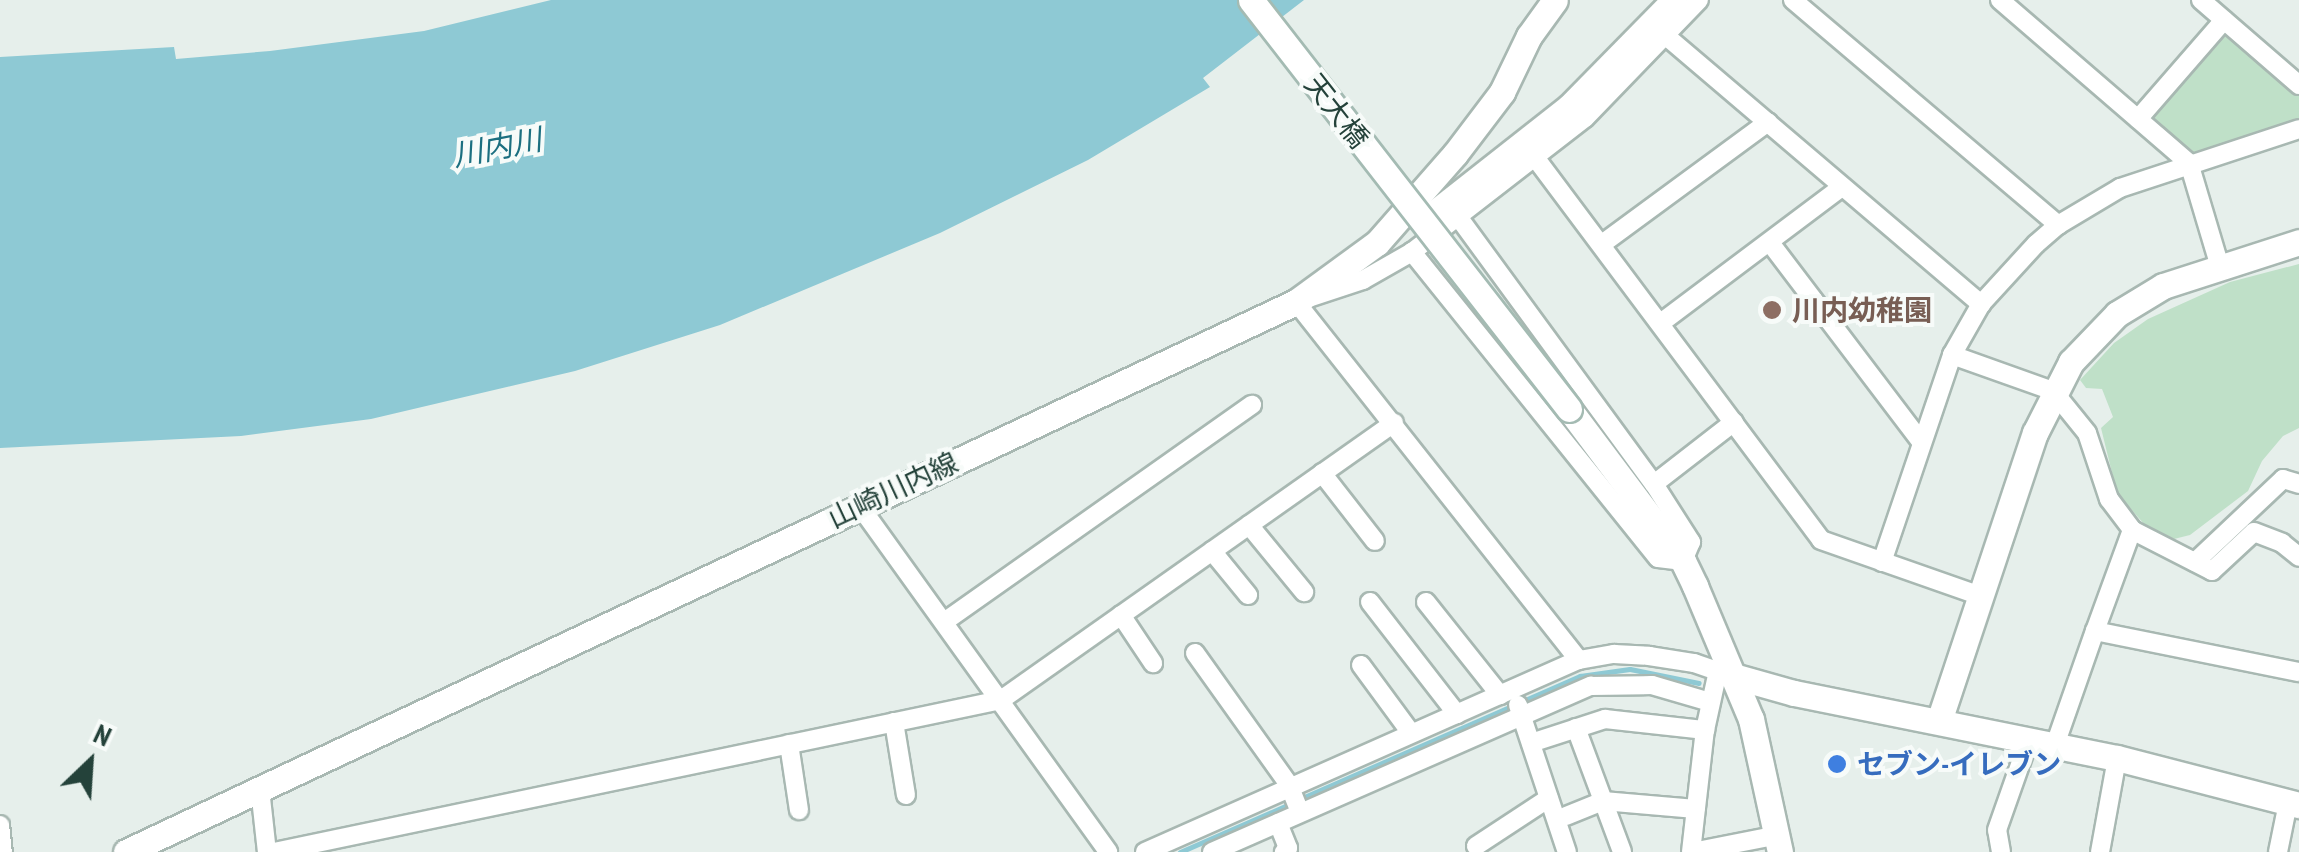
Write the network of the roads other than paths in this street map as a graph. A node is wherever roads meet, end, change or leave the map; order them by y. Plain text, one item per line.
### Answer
1 (1251, 0) edge
2 (1555, 0) edge
3 (1699, 0) edge
4 (1793, 0) edge
5 (2000, 0) edge
6 (2201, 0) edge
7 (1672, 4) edge
8 (2224, 20) junction
9 (1666, 36) junction
10 (2299, 84) edge
11 (2138, 120) junction
12 (1768, 122) junction
13 (2299, 130) edge
14 (1537, 160) junction
15 (2189, 163) junction
16 (1842, 187) junction
17 (1459, 218) junction
18 (1424, 222) junction
19 (2058, 225) junction
20 (2299, 242) edge
21 (1602, 244) junction
22 (1771, 244) junction
23 (1412, 252) junction
24 (2220, 267) junction
25 (1296, 302) junction
26 (1981, 304) junction
27 (1662, 322) junction
28 (1952, 355) junction
29 (2053, 391) junction
30 (1252, 404) dead end
31 (1394, 422) junction
32 (1734, 422) junction
33 (1920, 440) junction
34 (1322, 473) junction
35 (1654, 484) junction
36 (2299, 484) edge
37 (859, 506) junction
38 (1249, 525) junction
39 (2132, 530) junction
40 (1375, 541) dead end
41 (1212, 551) junction
42 (2299, 557) edge
43 (1682, 561) junction
44 (1882, 562) junction
45 (2195, 562) junction
46 (1304, 592) dead end
47 (1248, 595) dead end
48 (1981, 596) junction
49 (1370, 602) dead end
50 (1426, 602) dead end
51 (1122, 615) junction
52 (944, 622) junction
53 (2095, 632) junction
54 (1195, 653) dead end
55 (1579, 660) junction
56 (1153, 663) dead end
57 (1361, 665) dead end
58 (2299, 672) edge
59 (1727, 674) junction
60 (1506, 692) junction
61 (1001, 700) junction
62 (1710, 702) junction
63 (1457, 714) junction
64 (1521, 714) junction
65 (1939, 721) junction
66 (894, 722) junction
67 (1576, 728) junction
68 (1705, 730) junction
69 (1411, 734) junction
70 (2042, 742) junction
71 (1530, 743) junction
72 (789, 744) junction
73 (2117, 758) junction
74 (1289, 785) junction
75 (260, 788) junction
76 (906, 796) dead end
77 (1549, 798) junction
78 (1603, 801) junction
79 (2294, 804) edge
80 (1696, 809) junction
81 (799, 810) dead end
82 (1300, 812) junction
83 (1566, 816) dead end
84 (1278, 823) junction
85 (0, 824) edge
86 (1780, 844) edge
87 (1476, 846) dead end
88 (4, 852) edge
89 (126, 852) edge
90 (271, 852) edge
91 (1108, 852) edge
92 (1145, 852) edge
93 (1212, 852) edge
94 (1284, 852) edge
95 (1567, 852) edge
96 (1622, 852) edge
97 (1692, 852) edge
98 (2001, 852) edge
99 (2100, 852) edge
100 (2278, 852) edge

1 - 18 street, 天大橋, bridge
2 - 25 street, 山崎川内線
3 - 9 street
4 - 19 street
5 - 11 street
6 - 8 street
7 - 18 street
8 - 10 street
8 - 11 street
9 - 12 street
9 - 14 street
11 - 15 street
12 - 16 street
12 - 21 street
13 - 15 street
14 - 17 street
14 - 21 street
15 - 19 street
15 - 24 street
16 - 22 street
16 - 26 street
17 - 23 street
17 - 35 street
18 - 43 street, 天大橋, bridge
19 - 26 street
20 - 24 street
21 - 27 street
22 - 27 street
22 - 33 street
23 - 25 street
23 - 43 street
24 - 29 street
25 - 31 street
25 - 37 street, 山崎川内線
26 - 28 street
27 - 32 street
28 - 29 street
28 - 33 street
29 - 39 street
29 - 48 street
30 - 52 street
31 - 34 street
31 - 55 street
32 - 35 street
32 - 44 street
33 - 44 street
34 - 38 street
34 - 40 street
35 - 43 street
36 - 45 street
37 - 52 street
37 - 75 street, 山崎川内線
38 - 41 street
38 - 46 street
39 - 45 street
39 - 53 street
41 - 47 street
41 - 51 street
42 - 45 street
43 - 59 street, 天大橋
44 - 48 street
48 - 65 street
49 - 63 street
50 - 60 street
51 - 56 street
51 - 61 street
52 - 61 street
53 - 58 street
53 - 70 street
54 - 74 street
55 - 59 street
55 - 60 street
57 - 69 street
59 - 62 street
59 - 65 street
59 - 86 street, 天大橋
60 - 63 street
60 - 64 street
61 - 66 street
61 - 91 street
62 - 64 street
62 - 68 street
63 - 69 street
64 - 71 street
64 - 82 street
65 - 70 street
66 - 72 street
66 - 76 street
67 - 68 street
67 - 71 street
67 - 78 street
68 - 80 street
69 - 74 street
70 - 73 street
70 - 98 street
71 - 77 street
72 - 81 street
72 - 90 street
73 - 79 street
73 - 99 street
74 - 82 street
74 - 92 street
75 - 89 street, 山崎川内線
75 - 90 street
77 - 87 street
77 - 95 street
78 - 80 street
78 - 83 street
78 - 96 street
79 - 100 street
80 - 97 street
82 - 84 street
84 - 93 street
84 - 94 street
85 - 88 street
86 - 97 street

